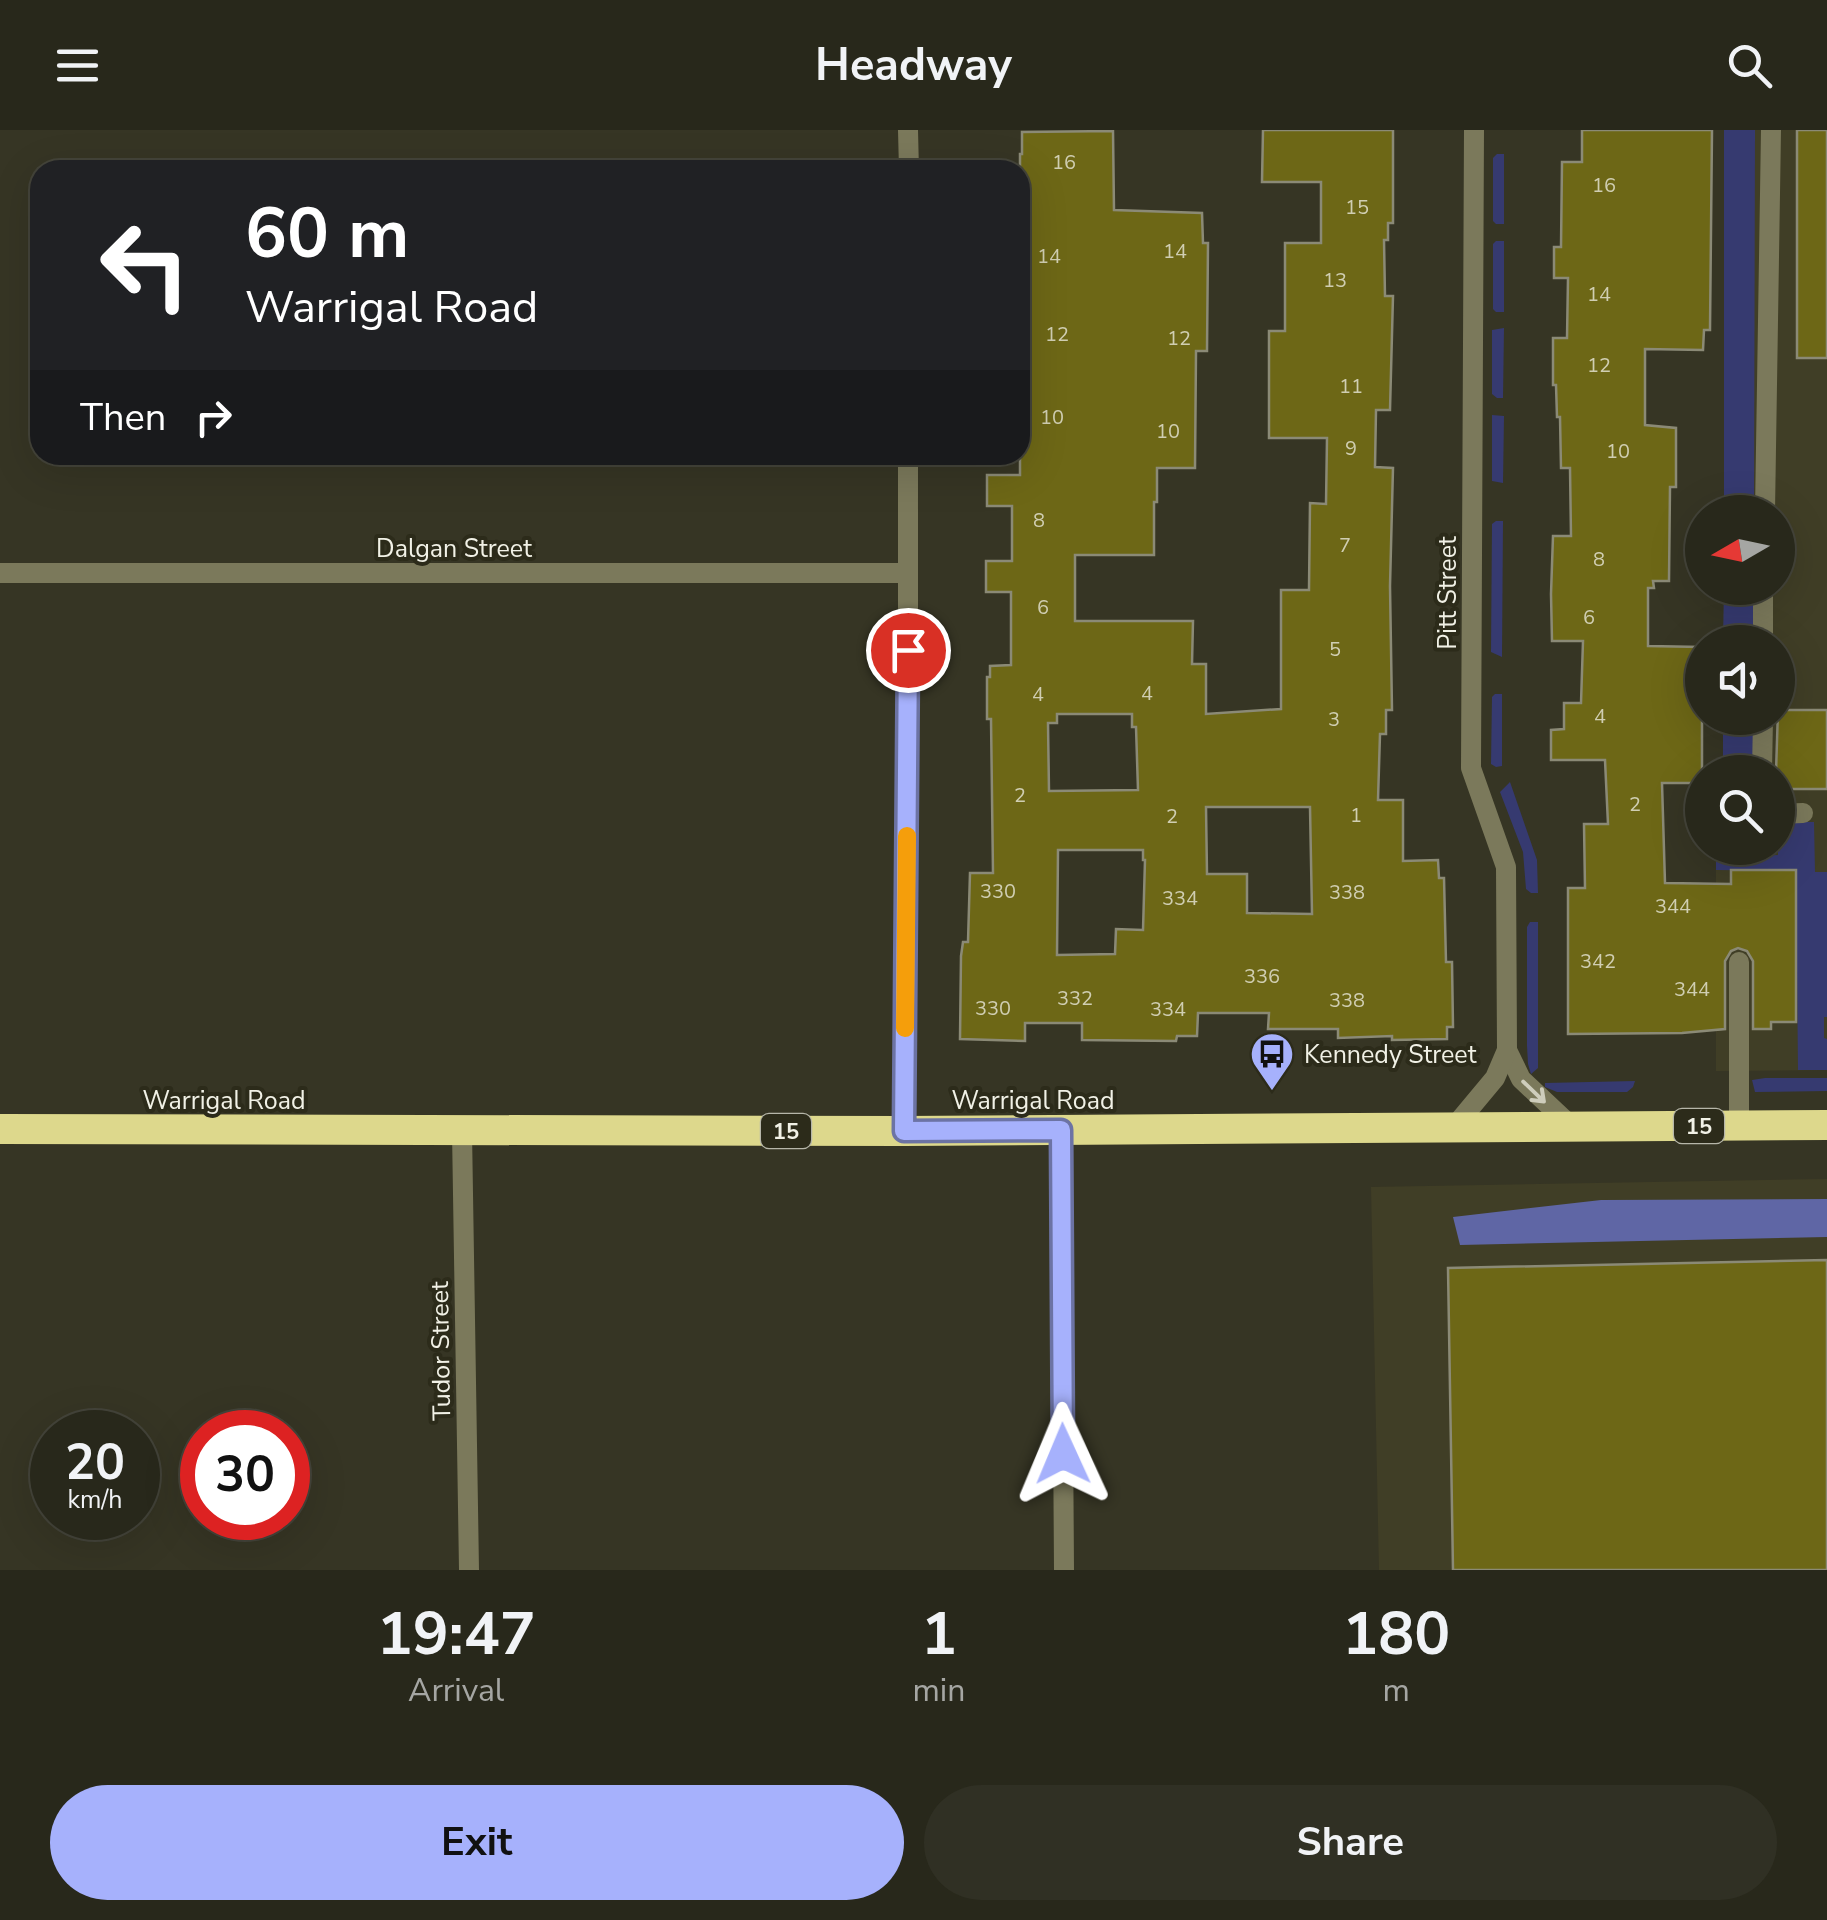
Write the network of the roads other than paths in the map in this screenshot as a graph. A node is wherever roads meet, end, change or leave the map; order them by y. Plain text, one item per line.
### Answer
1 (908, 130) edge
2 (1474, 130) edge
3 (1771, 130) edge
4 (908, 160) edge
5 (908, 465) edge
6 (1765, 495) edge
7 (0, 573) edge
8 (908, 573) junction
9 (1795, 813) edge
10 (1803, 813) dead end
11 (1740, 962) dead end
12 (1507, 1050) junction
13 (1827, 1124) edge
14 (1454, 1126) junction
15 (1571, 1126) junction
16 (1740, 1126) junction
17 (0, 1129) edge
18 (1061, 1130) junction
19 (462, 1131) junction
20 (904, 1131) junction
21 (469, 1570) edge
22 (1064, 1570) edge

1 - 4 street
2 - 12 street, Pitt Street
3 - 6 street
5 - 8 street
7 - 8 street, Dalgan Street
8 - 20 street
9 - 10 street
11 - 16 street
12 - 14 street
12 -> 15 street
13 - 16 highway, Warrigal Road / 15
14 - 15 highway, Warrigal Road / 15
14 - 18 highway, Warrigal Road / 15
15 - 16 highway, Warrigal Road / 15
17 - 19 highway, Warrigal Road / 15
18 - 20 highway, Warrigal Road / 15
18 - 22 street
19 - 20 highway, Warrigal Road / 15
19 - 21 street, Tudor Street

